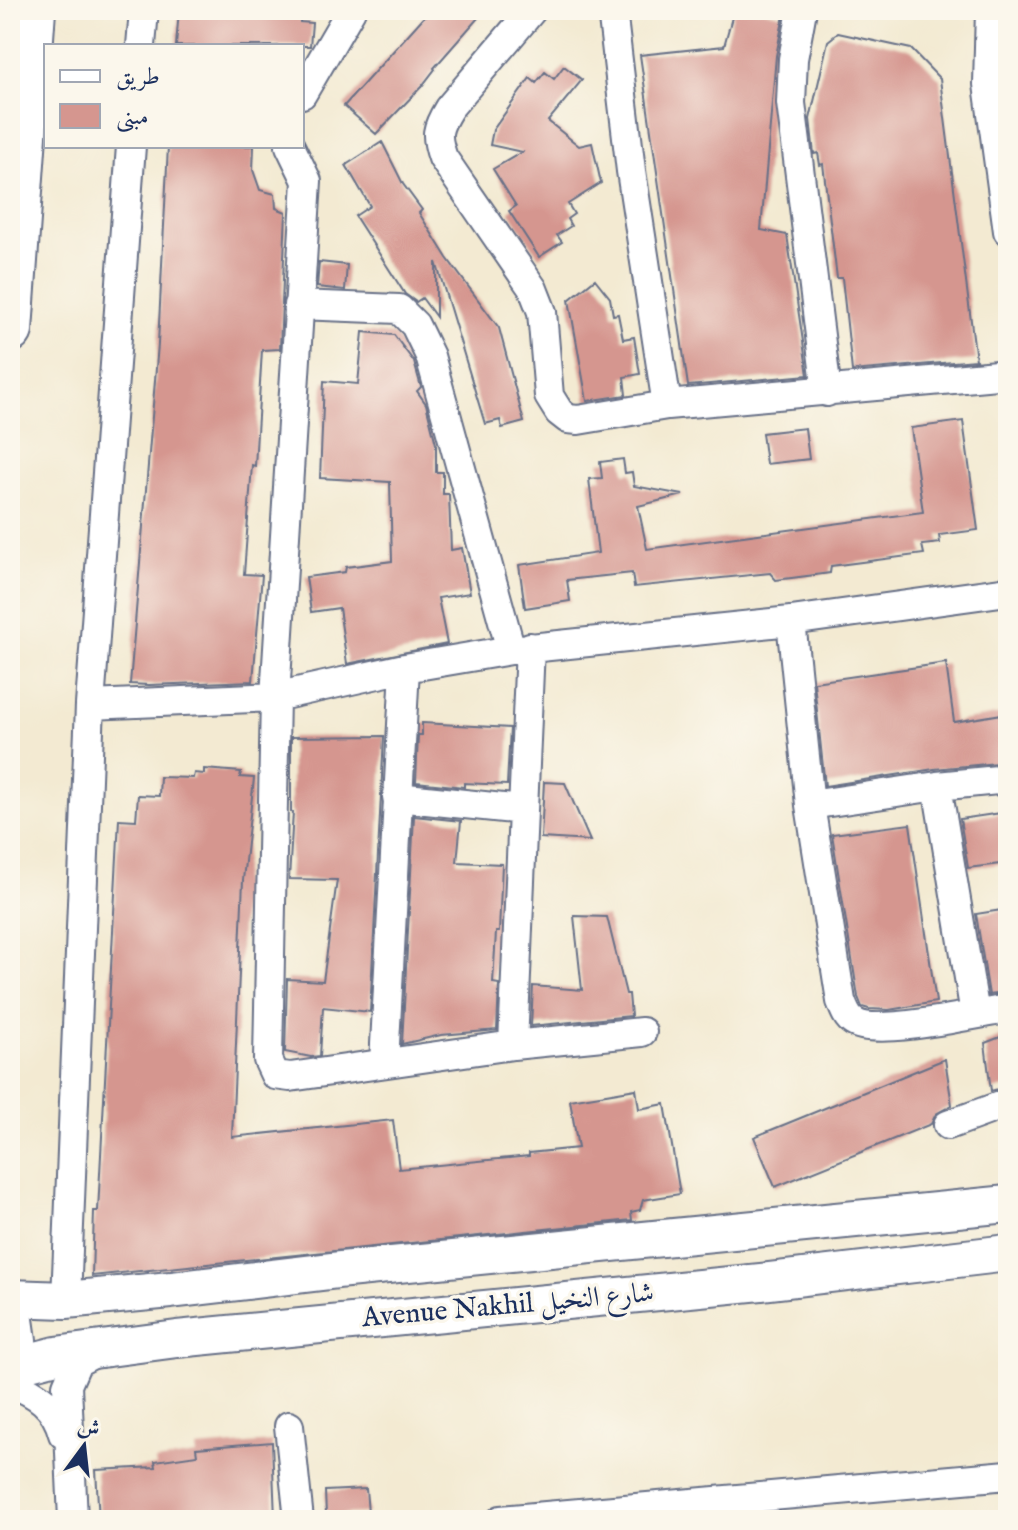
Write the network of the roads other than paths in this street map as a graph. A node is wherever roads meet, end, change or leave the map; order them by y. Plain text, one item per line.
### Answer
1 (33, 10) edge
2 (144, 10) edge
3 (351, 10) edge
4 (532, 10) edge
5 (612, 10) edge
6 (802, 10) edge
7 (991, 12) edge
8 (141, 44) edge
9 (304, 91) edge
10 (131, 148) edge
11 (291, 148) edge
12 (1005, 182) edge
13 (1008, 231) edge
14 (298, 305) junction
15 (10, 330) edge
16 (1008, 374) edge
17 (827, 392) junction
18 (667, 405) junction
19 (1008, 591) edge
20 (791, 621) junction
21 (521, 648) junction
22 (405, 668) junction
23 (275, 697) junction
24 (90, 705) junction
25 (1008, 779) edge
26 (937, 786) junction
27 (397, 797) junction
28 (810, 805) junction
29 (523, 810) junction
30 (1008, 1009) edge
31 (975, 1014) junction
32 (642, 1032) dead end
33 (513, 1045) junction
34 (384, 1063) junction
35 (1008, 1103) edge
36 (948, 1125) dead end
37 (1008, 1204) edge
38 (1008, 1253) edge
39 (10, 1298) edge
40 (66, 1300) junction
41 (10, 1313) edge
42 (103, 1348) junction
43 (10, 1365) edge
44 (10, 1382) edge
45 (289, 1426) dead end
46 (68, 1450) junction
47 (1008, 1475) edge
48 (724, 1510) edge
49 (73, 1520) edge
50 (299, 1520) edge
51 (501, 1520) edge

1 - 15 main road
2 - 8 street
3 - 9 street
4 - 18 street
5 - 18 street
6 - 17 street
7 - 12 street
10 - 24 street
11 - 14 street
12 - 13 street
14 - 21 street
14 - 23 street
16 - 17 street
17 - 18 street
19 - 20 street
20 - 21 street
20 - 28 street
21 - 22 street
21 - 29 street
22 - 23 street
22 - 27 street
23 - 24 street
23 - 34 street
24 - 40 street
25 - 26 street
26 - 28 street
26 - 31 street
27 - 29 street
27 - 34 street
28 - 31 street
29 - 33 street
30 - 31 street
32 - 33 street
33 - 34 street
35 - 36 street
37 - 40 street, Avenue Nakhil شارع النخيل
38 - 42 street, Avenue Nakhil شارع النخيل
39 - 40 street, Avenue Nakhil شارع النخيل
41 - 43 main road
42 - 43 street, Avenue Nakhil شارع النخيل
42 - 46 street
44 - 46 street
45 - 50 street
46 - 49 street
47 - 48 street
48 - 51 street

